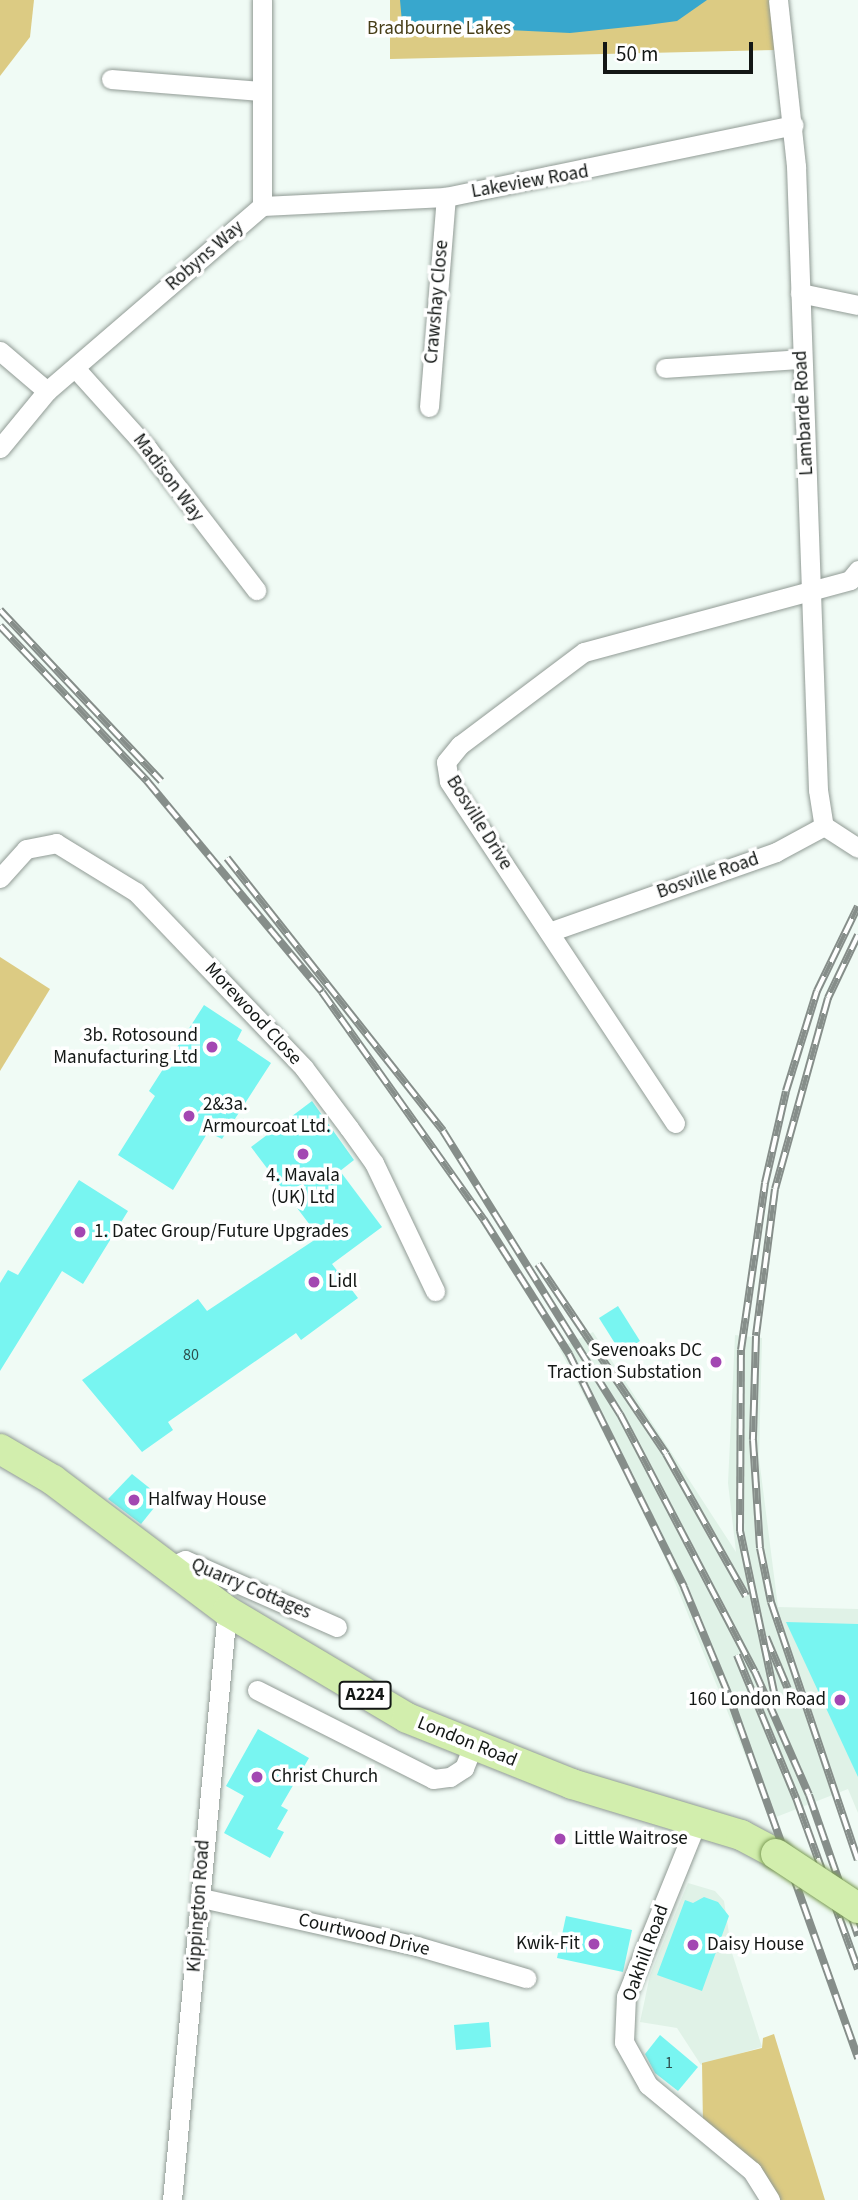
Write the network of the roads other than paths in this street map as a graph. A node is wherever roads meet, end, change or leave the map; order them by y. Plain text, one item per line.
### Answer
1 (262, 0) edge
2 (778, 0) edge
3 (111, 79) dead end
4 (261, 92) junction
5 (794, 125) junction
6 (446, 197) junction
7 (262, 206) junction
8 (800, 293) junction
9 (858, 305) edge
10 (0, 351) edge
11 (802, 359) junction
12 (665, 368) dead end
13 (76, 369) junction
14 (47, 391) junction
15 (429, 407) dead end
16 (0, 449) edge
17 (858, 570) edge
18 (813, 589) junction
19 (256, 590) dead end
20 (824, 826) junction
21 (858, 848) edge
22 (0, 878) edge
23 (549, 932) junction
24 (675, 1123) dead end
25 (435, 1291) dead end
26 (0, 1449) edge
27 (165, 1569) junction
28 (228, 1611) junction
29 (337, 1626) dead end
30 (257, 1690) dead end
31 (473, 1746) junction
32 (698, 1819) junction
33 (202, 1898) junction
34 (858, 1908) edge
35 (526, 1978) dead end
36 (172, 2200) edge
37 (770, 2200) edge

1 - 4 street, Robyns Way
2 - 5 street, Lambarde Road
3 - 4 street
4 - 7 street, Robyns Way
5 - 6 street, Lakeview Road
5 - 8 street, Lambarde Road
6 - 7 street, Lakeview Road
6 - 15 street, Crawshay Close
7 - 13 street, Robyns Way
8 - 9 street
8 - 11 street, Lambarde Road
10 - 14 street
11 - 12 street
11 - 18 street, Lambarde Road
13 - 14 street, Robyns Way
13 - 19 street, Madison Way
14 - 16 street, Robyns Way
17 - 18 street
18 - 20 street, Lambarde Road
18 - 23 street, Bosville Drive
20 - 21 street
20 - 23 street, Bosville Road
22 - 25 street, Morewood Close
23 - 24 street, Bosville Drive
26 - 27 main road, London Road / A224
27 - 28 main road, London Road / A224
27 - 29 street, Quarry Cottages
28 - 31 main road, London Road / A224
28 - 33 street, Kippington Road
30 - 31 street
31 - 32 main road, London Road / A224
32 - 34 main road, London Road / A224, bridge
32 - 37 street, Oakhill Road
33 - 35 street, Courtwood Drive
33 - 36 street, Kippington Road

